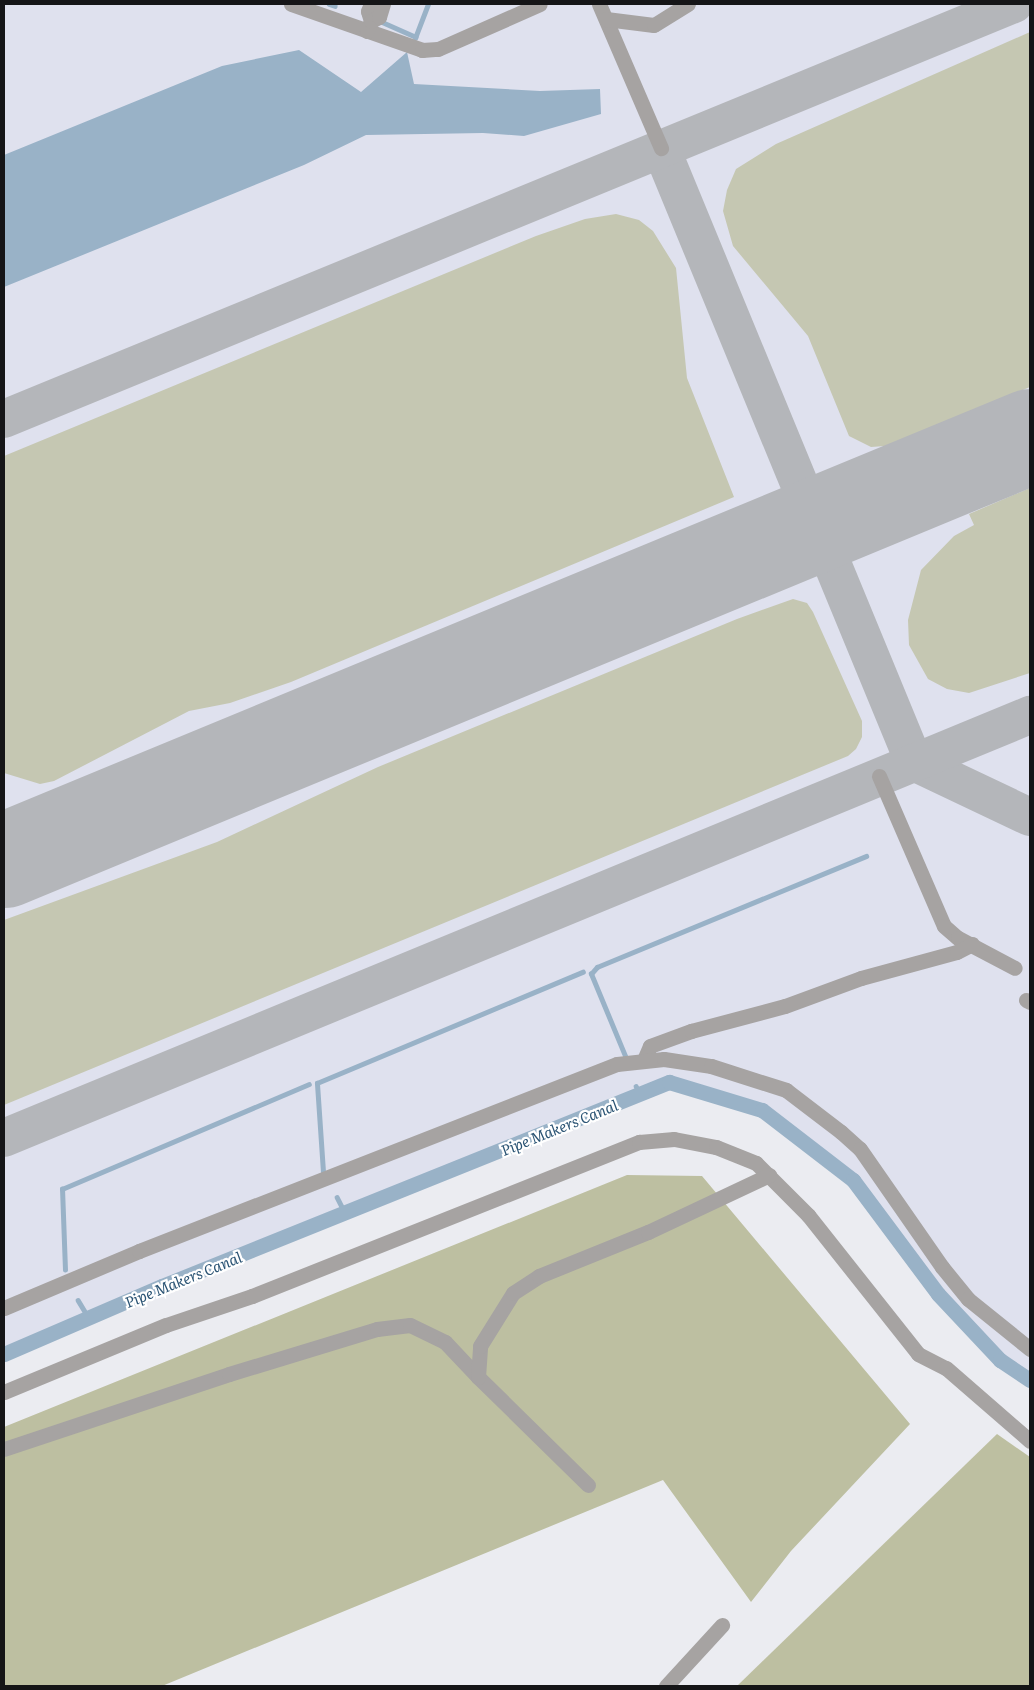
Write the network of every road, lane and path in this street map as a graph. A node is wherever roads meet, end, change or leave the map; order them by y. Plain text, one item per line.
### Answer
1 (291, 4) edge
2 (371, 4) edge
3 (383, 4) edge
4 (540, 4) edge
5 (599, 4) edge
6 (688, 4) edge
7 (606, 19) junction
8 (369, 26) junction
9 (661, 148) dead end
10 (879, 776) dead end
11 (972, 944) junction
12 (1016, 968) dead end
13 (644, 1060) junction
14 (769, 1175) junction
15 (4, 1308) edge
16 (1030, 1349) edge
17 (478, 1377) junction
18 (4, 1392) edge
19 (1030, 1441) edge
20 (4, 1449) edge
21 (588, 1485) dead end
22 (722, 1625) dead end
23 (666, 1686) edge

1 - 8 street
2 - 8 street
3 - 8 street
4 - 8 street
5 - 7 street
6 - 7 street
7 - 9 street
10 - 11 street
11 - 12 street
11 - 13 street
13 - 15 street
13 - 16 street
14 - 17 street
14 - 18 street
14 - 19 street
17 - 20 street
17 - 21 street
22 - 23 street

